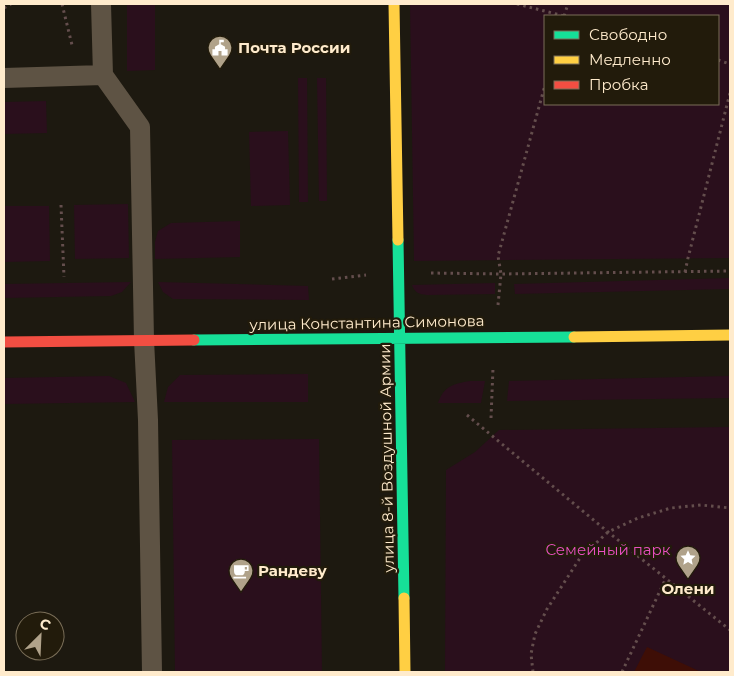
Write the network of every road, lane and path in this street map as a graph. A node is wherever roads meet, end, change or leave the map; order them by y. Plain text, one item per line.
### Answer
1 (11, 4) edge
2 (101, 4) edge
3 (394, 4) edge
4 (517, 4) edge
5 (4, 8) edge
6 (560, 15) edge
7 (103, 75) junction
8 (4, 78) edge
9 (544, 89) edge
10 (730, 92) edge
11 (61, 205) dead end
12 (730, 271) edge
13 (685, 272) junction
14 (428, 273) dead end
15 (501, 274) junction
16 (366, 275) dead end
17 (64, 277) dead end
18 (332, 278) dead end
19 (730, 335) edge
20 (495, 337) junction
21 (400, 338) junction
22 (144, 340) junction
23 (4, 342) edge
24 (466, 415) dead end
25 (491, 418) dead end
26 (730, 508) edge
27 (608, 532) junction
28 (666, 578) junction
29 (730, 630) edge
30 (152, 672) edge
31 (406, 672) edge
32 (533, 672) edge
33 (622, 672) edge

1 - 5 path
2 - 7 lane
3 - 21 main road, улица 8-й Воздушной Армии
4 - 6 path
7 - 8 lane
7 - 22 lane
9 - 15 path
10 - 13 path
11 - 17 path
12 - 13 path
13 - 15 path
14 - 15 path
15 - 20 path
16 - 18 path
19 - 20 main road, улица Константина Симонова
20 - 21 main road, улица Константина Симонова
20 - 25 path
21 - 22 main road, улица Константина Симонова
21 - 31 main road, улица 8-й Воздушной Армии
22 - 23 main road, улица Константина Симонова
22 - 30 lane
24 - 27 path
26 - 27 path
27 - 28 path
27 - 32 path
28 - 29 path
28 - 33 path

